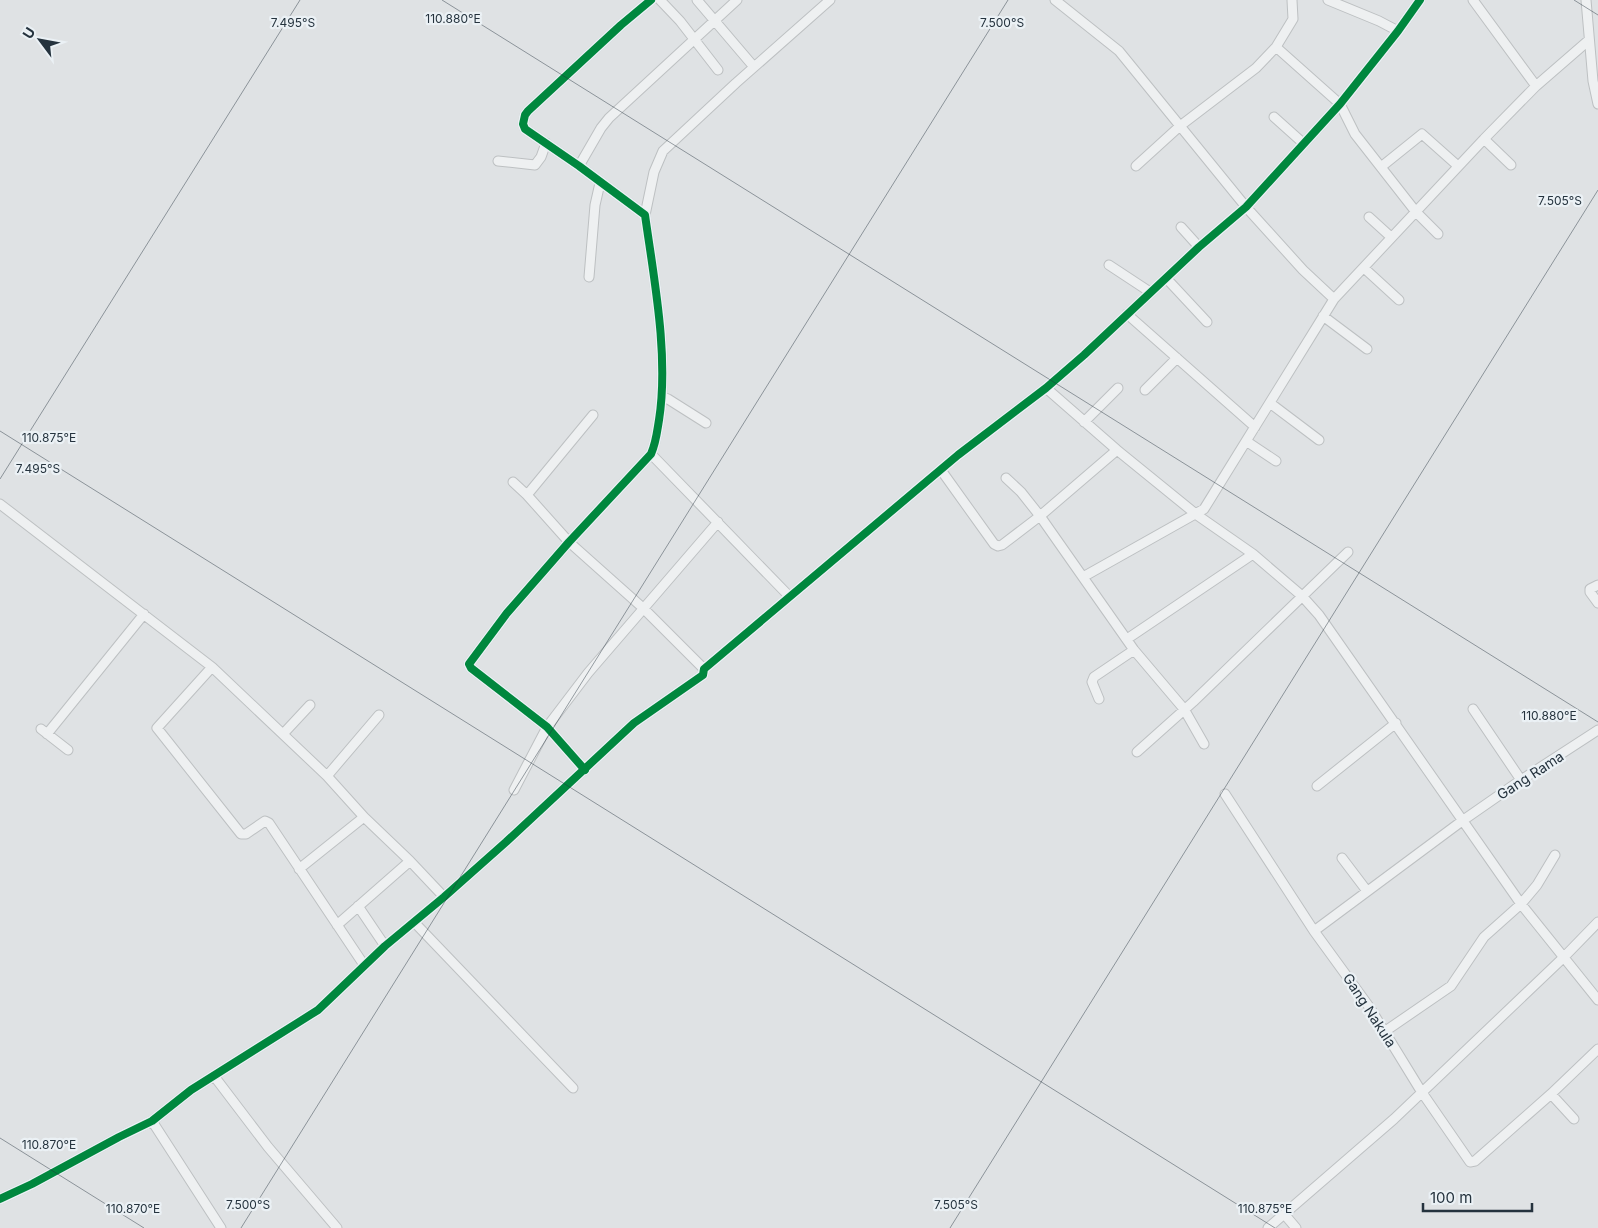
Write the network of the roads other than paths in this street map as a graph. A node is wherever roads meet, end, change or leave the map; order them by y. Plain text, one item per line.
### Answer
1 (651, 0) edge
2 (660, 0) edge
3 (698, 0) edge
4 (737, 0) edge
5 (1055, 0) edge
6 (1292, 0) edge
7 (1328, 0) edge
8 (1420, 0) edge
9 (1473, 0) edge
10 (1586, 0) edge
11 (824, 2) edge
12 (714, 21) junction
13 (1398, 31) junction
14 (695, 39) junction
15 (1589, 40) junction
16 (1276, 47) junction
17 (754, 67) junction
18 (718, 70) dead end
19 (1536, 86) junction
20 (1340, 104) junction
21 (1598, 104) edge
22 (1274, 117) dead end
23 (1180, 126) junction
24 (1484, 138) junction
25 (546, 143) junction
26 (1303, 143) junction
27 (498, 162) dead end
28 (1511, 165) dead end
29 (579, 166) junction
30 (1136, 166) dead end
31 (1458, 166) junction
32 (1381, 167) junction
33 (600, 182) junction
34 (1246, 207) junction
35 (1416, 212) junction
36 (645, 214) junction
37 (1369, 216) dead end
38 (1181, 227) dead end
39 (1438, 234) dead end
40 (1390, 238) junction
41 (1199, 247) junction
42 (1109, 265) dead end
43 (1364, 268) junction
44 (590, 277) dead end
45 (1166, 278) junction
46 (1150, 292) junction
47 (1334, 299) junction
48 (1399, 300) dead end
49 (1127, 314) junction
50 (1323, 316) junction
51 (1207, 322) dead end
52 (1367, 349) dead end
53 (1177, 358) junction
54 (1046, 388) junction
55 (1118, 388) dead end
56 (1145, 390) dead end
57 (663, 397) junction
58 (1270, 403) junction
59 (593, 414) dead end
60 (1084, 422) junction
61 (706, 423) dead end
62 (1255, 427) junction
63 (1319, 440) dead end
64 (1246, 441) junction
65 (1116, 450) junction
66 (651, 454) junction
67 (1276, 461) dead end
68 (941, 470) junction
69 (1006, 478) dead end
70 (513, 482) dead end
71 (528, 495) junction
72 (0, 504) edge
73 (1197, 515) junction
74 (1040, 516) junction
75 (718, 522) junction
76 (569, 542) junction
77 (1348, 552) dead end
78 (1253, 554) junction
79 (1083, 577) junction
80 (1598, 585) edge
81 (789, 596) junction
82 (1302, 596) junction
83 (1598, 603) edge
84 (643, 608) junction
85 (144, 614) junction
86 (1127, 639) junction
87 (1134, 650) junction
88 (212, 667) junction
89 (704, 669) junction
90 (1099, 699) dead end
91 (310, 705) dead end
92 (1184, 709) junction
93 (1473, 709) dead end
94 (379, 715) dead end
95 (1396, 723) junction
96 (547, 728) junction
97 (1598, 730) edge
98 (283, 734) junction
99 (1204, 744) dead end
100 (68, 750) dead end
101 (1137, 752) dead end
102 (585, 770) junction
103 (327, 776) junction
104 (1521, 780) junction
105 (1316, 786) dead end
106 (514, 790) dead end
107 (1225, 794) dead end
108 (364, 817) junction
109 (1462, 820) junction
110 (1555, 855) dead end
111 (1342, 858) dead end
112 (410, 861) junction
113 (299, 869) junction
114 (1367, 891) junction
115 (444, 897) junction
116 (1521, 904) junction
117 (358, 906) junction
118 (414, 922) junction
119 (1598, 922) edge
120 (337, 925) junction
121 (1314, 931) junction
122 (385, 946) junction
123 (1564, 957) junction
124 (364, 965) junction
125 (1598, 1000) edge
126 (1384, 1032) junction
127 (1598, 1049) edge
128 (214, 1076) junction
129 (574, 1088) dead end
130 (1422, 1091) junction
131 (1551, 1094) junction
132 (1574, 1119) dead end
133 (152, 1121) junction
134 (0, 1199) edge
135 (1285, 1215) junction
136 (331, 1226) edge
137 (221, 1228) edge
138 (1268, 1228) edge
139 (1296, 1228) edge

1 - 25 street
2 - 14 street
3 - 12 street
4 - 12 street
5 - 23 street
6 - 16 street
7 - 13 street
8 - 13 street
9 - 19 street
10 - 15 street
11 - 17 street
12 - 14 street
12 - 17 street
13 - 20 street
14 - 18 street
14 - 29 street
15 - 19 street
15 - 21 street
16 - 20 street
16 - 23 street
17 - 36 street
19 - 24 street
20 - 26 street
20 - 32 street
22 - 26 street
23 - 30 street
23 - 34 street
24 - 28 street
24 - 31 street
25 - 27 street
25 - 29 street
26 - 34 street
29 - 33 street
31 - 32 street
31 - 35 street
32 - 35 street
33 - 36 street
33 - 44 street
34 - 41 street
34 - 47 street
35 - 39 street
35 - 40 street
36 - 57 street
37 - 40 street
38 - 41 street
40 - 43 street
41 - 45 street
42 - 46 street
43 - 47 street
43 - 48 street
45 - 46 street
45 - 51 street
46 - 49 street
47 - 50 street
49 - 53 street
49 - 54 street
50 - 52 street
50 - 58 street
53 - 56 street
53 - 62 street
54 - 60 street
54 - 68 street
55 - 60 street
57 - 61 street
57 - 66 street
58 - 62 street
58 - 63 street
59 - 71 street
60 - 65 street
62 - 64 street
64 - 67 street
64 - 73 street
65 - 73 street
65 - 74 street
66 - 75 street
66 - 76 street
68 - 74 street
68 - 81 street
69 - 74 street
70 - 71 street
71 - 76 street
72 - 85 street
73 - 78 street
73 - 79 street
74 - 79 street
75 - 81 street
75 - 84 street
76 - 84 street
76 - 96 street
77 - 82 street
78 - 82 street
78 - 86 street
79 - 86 street
80 - 83 street
81 - 89 street
82 - 92 street
82 - 95 street
84 - 89 street
84 - 96 street
85 - 88 street
85 - 100 street
86 - 87 street
87 - 90 street
87 - 92 street
88 - 98 street
88 - 113 street
89 - 102 street
91 - 98 street
92 - 99 street
92 - 101 street
93 - 104 street
94 - 103 street
95 - 105 street
95 - 109 street
96 - 102 street
96 - 106 street
97 - 104 street, Gang Rama
98 - 103 street
102 - 115 street
103 - 108 street
104 - 109 street, Gang Rama
107 - 121 street, Gang Nakula
108 - 112 street
108 - 113 street
109 - 114 street, Gang Rama
109 - 116 street
110 - 116 street
111 - 114 street
112 - 115 street
112 - 117 street
113 - 120 street
114 - 121 street, Gang Rama
115 - 118 street
116 - 123 street
116 - 126 street
117 - 120 street
117 - 122 street
118 - 122 street
118 - 129 street
119 - 123 street
120 - 124 street
121 - 126 street, Gang Nakula
122 - 124 street
123 - 125 street
123 - 130 street
124 - 128 street
126 - 130 street, Gang Nakula
127 - 131 street
128 - 133 street
128 - 136 street
130 - 131 street, Gang Nakula
130 - 135 street
131 - 132 street
133 - 134 street
133 - 137 street
135 - 138 street
135 - 139 street

